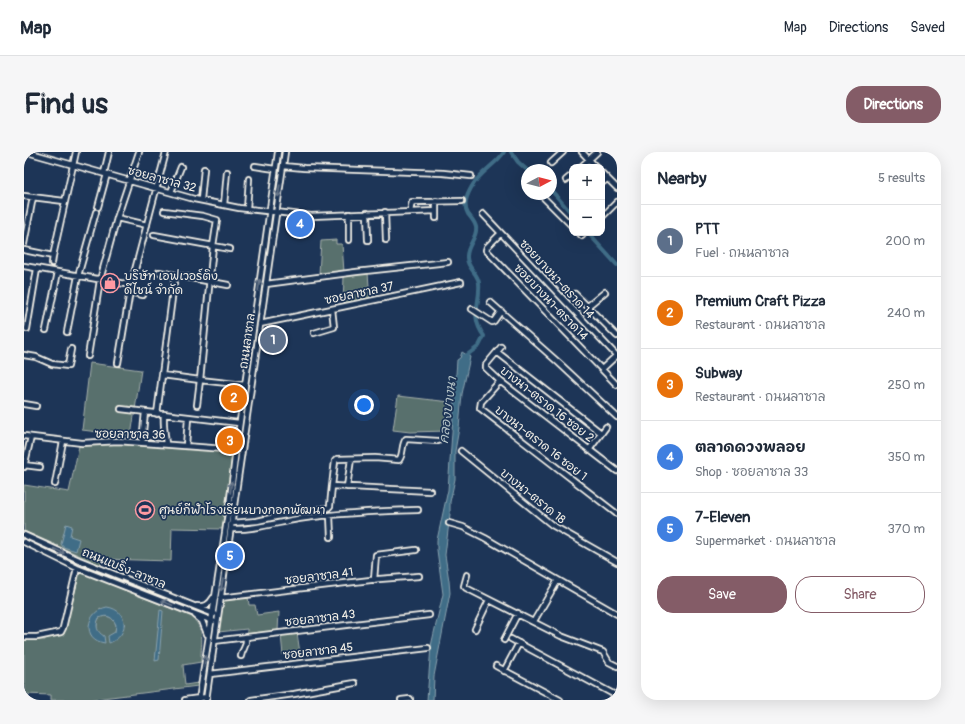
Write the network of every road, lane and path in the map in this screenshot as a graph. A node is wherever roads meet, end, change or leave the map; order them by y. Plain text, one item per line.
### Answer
1 (27, 152) edge
2 (76, 152) edge
3 (109, 152) edge
4 (138, 152) edge
5 (166, 152) edge
6 (278, 152) edge
7 (285, 152) edge
8 (563, 152) edge
9 (582, 152) edge
10 (597, 152) edge
11 (43, 154) edge
12 (589, 160) junction
13 (551, 163) dead end
14 (584, 164) edge
15 (593, 164) edge
16 (72, 165) junction
17 (255, 166) dead end
18 (282, 166) junction
19 (180, 167) dead end
20 (204, 169) dead end
21 (275, 169) junction
22 (227, 172) dead end
23 (105, 174) junction
24 (471, 176) dead end
25 (605, 177) edge
26 (569, 178) edge
27 (249, 179) dead end
28 (607, 179) joint
29 (566, 180) dead end
30 (130, 181) junction
31 (156, 188) junction
32 (617, 188) edge
33 (171, 192) junction
34 (24, 196) edge
35 (33, 198) junction
36 (201, 200) junction
37 (546, 200) edge
38 (64, 201) junction
39 (436, 201) junction
40 (462, 201) dead end
41 (617, 202) edge
42 (224, 205) junction
43 (248, 209) junction
44 (164, 210) dead end
45 (410, 211) junction
46 (436, 211) junction
47 (269, 212) junction
48 (385, 212) junction
49 (276, 213) junction
50 (367, 213) junction
51 (349, 214) junction
52 (483, 214) dead end
53 (605, 214) edge
54 (117, 218) junction
55 (436, 218) dead end
56 (569, 223) edge
57 (147, 224) junction
58 (501, 234) junction
59 (154, 235) dead end
60 (349, 240) dead end
61 (368, 240) dead end
62 (386, 240) dead end
63 (24, 244) edge
64 (213, 246) junction
65 (230, 249) dead end
66 (24, 250) edge
67 (53, 256) junction
68 (448, 262) dead end
69 (52, 263) dead end
70 (24, 266) edge
71 (37, 268) junction
72 (58, 272) junction
73 (159, 272) dead end
74 (175, 275) junction
75 (78, 276) junction
76 (100, 280) junction
77 (210, 282) junction
78 (461, 282) dead end
79 (266, 284) junction
80 (131, 285) junction
81 (228, 285) dead end
82 (130, 292) junction
83 (605, 292) dead end
84 (575, 294) dead end
85 (143, 295) dead end
86 (490, 302) dead end
87 (588, 306) junction
88 (332, 309) junction
89 (472, 310) dead end
90 (501, 311) junction
91 (260, 324) junction
92 (27, 328) dead end
93 (46, 330) dead end
94 (67, 332) dead end
95 (314, 333) dead end
96 (617, 336) edge
97 (501, 347) dead end
98 (71, 350) dead end
99 (497, 352) junction
100 (25, 355) edge
101 (88, 356) dead end
102 (617, 356) edge
103 (24, 361) edge
104 (118, 363) dead end
105 (602, 369) junction
106 (162, 375) junction
107 (200, 380) junction
108 (500, 381) junction
109 (245, 384) junction
110 (617, 385) edge
111 (24, 404) edge
112 (197, 405) dead end
113 (36, 406) dead end
114 (121, 409) dead end
115 (145, 412) junction
116 (157, 414) junction
117 (164, 415) junction
118 (617, 417) edge
119 (188, 418) junction
120 (239, 423) junction
121 (606, 427) dead end
122 (601, 433) junction
123 (24, 436) edge
124 (31, 437) junction
125 (63, 441) junction
126 (438, 441) dead end
127 (142, 442) junction
128 (166, 444) junction
129 (186, 446) junction
130 (236, 449) junction
131 (242, 450) junction
132 (589, 450) junction
133 (461, 451) dead end
134 (25, 459) edge
135 (351, 459) junction
136 (24, 466) edge
137 (40, 468) dead end
138 (617, 471) edge
139 (55, 484) dead end
140 (332, 486) junction
141 (347, 487) junction
142 (430, 491) dead end
143 (231, 508) junction
144 (418, 510) dead end
145 (617, 514) edge
146 (330, 515) junction
147 (232, 523) junction
148 (449, 523) dead end
149 (231, 529) junction
150 (24, 535) edge
151 (332, 537) dead end
152 (24, 542) edge
153 (416, 550) dead end
154 (75, 558) junction
155 (617, 562) edge
156 (72, 565) junction
157 (77, 568) junction
158 (467, 575) dead end
159 (419, 576) dead end
160 (374, 580) junction
161 (558, 580) junction
162 (216, 590) junction
163 (220, 598) junction
164 (490, 600) junction
165 (187, 604) junction
166 (188, 611) junction
167 (518, 613) junction
168 (212, 614) junction
169 (617, 614) edge
170 (218, 616) junction
171 (429, 616) dead end
172 (211, 620) junction
173 (534, 621) junction
174 (216, 622) junction
175 (475, 629) dead end
176 (24, 637) edge
177 (246, 637) junction
178 (511, 639) dead end
179 (504, 640) dead end
180 (214, 641) junction
181 (207, 643) junction
182 (519, 643) junction
183 (428, 648) dead end
184 (241, 656) dead end
185 (496, 666) dead end
186 (617, 666) edge
187 (504, 671) junction
188 (209, 676) junction
189 (202, 678) junction
190 (354, 683) dead end
191 (617, 696) edge
192 (206, 698) edge
193 (199, 699) edge
194 (410, 699) dead end
195 (185, 700) edge
196 (251, 700) edge
197 (401, 700) edge
198 (560, 700) edge

1 - 11 street, ซอยลาซาล 32
2 - 16 street
3 - 23 street
4 - 30 street
5 - 31 street
6 - 21 street, ถนนลาซาล
7 - 18 street, ถนนลาซาล
8 - 13 street
9 - 12 street
10 - 12 street
11 - 16 street, ซอยลาซาล 32
12 - 14 street
12 - 15 street
16 - 23 street, ซอยลาซาล 32
16 - 38 street
17 - 21 street
18 - 24 street
18 -> 49 street, ถนนลาซาล
19 - 33 street
20 - 36 street
21 - 47 street, ถนนลาซาล
22 - 42 street
23 - 30 street, ซอยลาซาล 32
23 - 75 street
25 - 28 street
26 - 29 street
27 - 43 street
28 - 32 street
30 - 31 street, ซอยลาซาล 32
30 - 54 street
31 - 33 street, ซอยลาซาล 32
31 - 57 street
33 - 36 street, ซอยลาซาล 32
34 - 35 street
35 - 38 street
35 - 63 street
36 - 42 street, ซอยลาซาล 32
37 - 56 street
38 - 67 street
39 - 40 street
39 - 45 street
39 - 46 street
41 - 53 street
42 - 43 street, ซอยลาซาล 32
43 - 47 street, ซอยลาซาล 32
44 - 64 street
45 - 46 street, ซอยลาซาล 32
45 - 48 street, ซอยลาซาล 32
46 - 55 street
47 - 49 street, ซอยลาซาล 32
109 -> 47 street, ถนนลาซาล
48 - 50 street, ซอยลาซาล 32
48 - 62 street
49 - 51 street, ซอยลาซาล 32
49 - 79 street, ถนนลาซาล
50 - 51 street, ซอยลาซาล 32
50 - 61 street
51 - 60 street
52 - 58 street, ซอยบางนา-ตราด 14
54 - 57 street
54 - 76 street
57 - 80 street
58 - 102 street, ซอยบางนา-ตราด 14
58 - 105 street, ซอยบางนา-ตราด14
59 - 64 street
64 - 65 street
64 - 77 street
66 - 67 street
67 - 69 street
68 - 79 street
70 - 71 street
71 - 72 street
71 - 92 street
72 - 75 street
72 - 93 street
73 - 74 street
74 - 77 street
74 - 106 street
75 - 76 street
75 - 94 street
76 - 80 street
76 - 101 street
77 - 81 street
77 - 107 street
78 - 88 street, ซอยลาซาล 37
79 - 91 street, ถนนลาซาล
80 - 82 street
82 - 85 street
82 - 104 street
83 - 87 street
84 - 87 street
86 - 90 street
87 - 96 street
88 - 91 street, ซอยลาซาล 37
88 - 95 street
89 - 90 street
90 - 118 street
91 - 131 street, ถนนลาซาล
97 - 99 street, บางนา-ตราด 16 ซอย 2
98 - 100 street
99 - 108 street, บางนา-ตราด 16 ซอย 2
99 - 122 street
100 - 103 street
102 - 105 street
105 - 110 street, ซอยบางนา-ตราด14
106 - 107 street
106 - 116 street
107 - 109 street
107 - 112 street
108 - 132 street, บางนา-ตราด 16 ซอย 2
108 - 145 street, บางนา-ตราด 16 ซอย 1
109 - 120 street, ถนนลาซาล
111 - 113 street
114 - 115 street
115 - 116 street
115 - 127 street
116 - 117 street
117 - 119 street
117 - 128 street
119 - 120 street
119 - 129 street
120 - 130 street, ถนนลาซาล
121 - 122 street
122 - 132 street
123 - 124 street, ซอยลาซาล 36
124 - 125 street, ซอยลาซาล 36
124 - 134 street
125 - 127 street, ซอยลาซาล 36
125 - 139 street
126 - 135 street
127 - 128 street, ซอยลาซาล 36
128 - 129 street, ซอยลาซาล 36
129 - 130 street, ซอยลาซาล 36
130 - 131 street, ซอยลาซาล 36
143 -> 130 street, ถนนลาซาล
131 - 143 street, ถนนลาซาล
132 - 138 street, บางนา-ตราด 16 ซอย 2
133 - 155 street, บางนา-ตราด 18
134 - 136 street
135 - 140 street
135 - 141 street
136 - 137 street
140 - 141 street
140 - 147 street
141 - 142 street
143 - 147 street, ถนนลาซาล
143 - 162 street, ถนนลาซาล
144 - 146 street
146 - 149 street
146 - 151 street
147 - 149 street, ถนนลาซาล
148 - 161 street
149 -> 163 street, ถนนลาซาล
150 -> 154 street, ถนนแบริ่ง-ลาซาล
152 - 156 street, ถนนแบริ่ง-ลาซาล
153 - 160 street
154 - 156 street
154 - 165 street, ถนนแบริ่ง-ลาซาล
156 - 157 street, ถนนแบริ่ง-ลาซาล
166 -> 157 street, ถนนแบริ่ง-ลาซาล
157 - 176 street
158 - 164 street
159 - 160 street, ซอยลาซาล 41
160 - 163 street, ซอยลาซาล 41
161 - 169 street
161 - 173 street
162 - 165 street
162 - 168 street, ถนนลาซาล
163 - 170 street, ถนนลาซาล
164 - 167 street
164 - 175 street
165 - 168 street, ถนนแบริ่ง-ลาซาล
166 - 172 street, ถนนแบริ่ง-ลาซาล
166 - 181 street
167 - 173 street
167 - 179 street
168 - 170 street, ถนนแบริ่ง-ลาซาล
168 - 172 street, ถนนลาซาล
170 - 174 street, ถนนลาซาล
171 - 177 street, ซอยลาซาล 43
172 - 174 street, ถนนแบริ่ง-ลาซาล
172 - 181 street, ถนนลาซาล
173 - 186 street
174 - 180 street, ถนนลาซาล
177 - 180 street, ซอยลาซาล 43
177 - 184 street
178 - 182 street
180 - 188 street, ถนนลาซาล
189 -> 181 street, ถนนลาซาล
182 - 187 street
182 - 191 street
183 - 188 street, ซอยลาซาล 45
185 - 187 street
187 - 198 street
188 - 189 street, ซอยลาซาล 45
188 - 192 street, ถนนลาซาล
189 - 193 street, ถนนลาซาล
190 - 196 street
192 - 193 street
193 - 195 street
194 - 197 street

